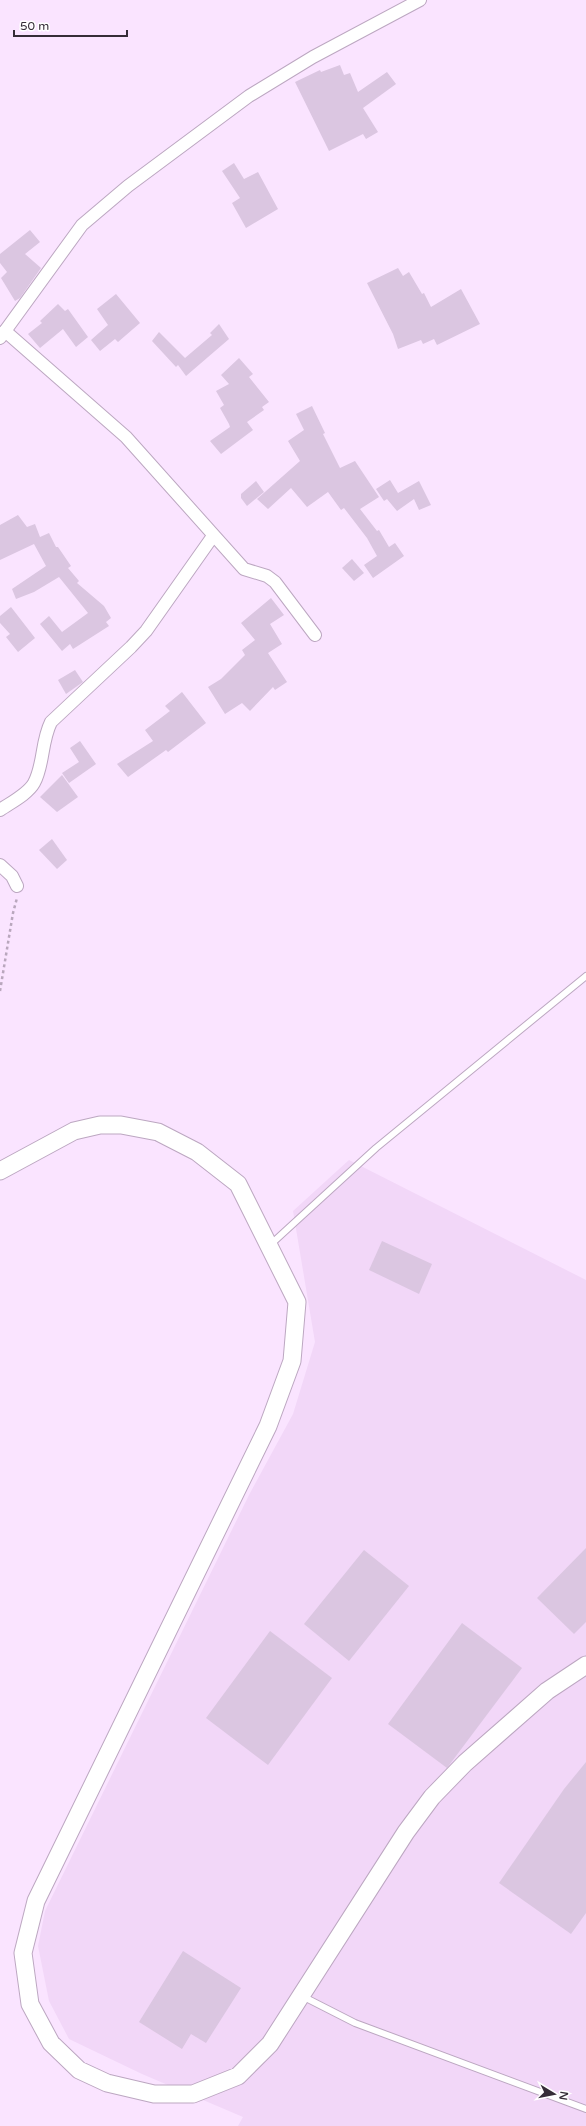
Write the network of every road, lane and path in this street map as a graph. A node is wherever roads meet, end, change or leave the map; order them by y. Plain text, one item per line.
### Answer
1 (420, 0) edge
2 (2, 335) edge
3 (212, 536) junction
4 (315, 635) dead end
5 (0, 810) edge
6 (0, 865) edge
7 (17, 886) joint
8 (586, 976) edge
9 (0, 992) edge
10 (0, 1171) edge
11 (269, 1246) junction
12 (586, 1665) edge
13 (301, 1995) junction
14 (586, 2109) edge

1 - 2 street
2 - 3 street
3 - 4 street
3 - 5 street
6 - 7 street
7 - 9 path
8 - 11 lane
10 - 11 main road
11 - 13 main road
12 - 13 main road
13 - 14 lane

